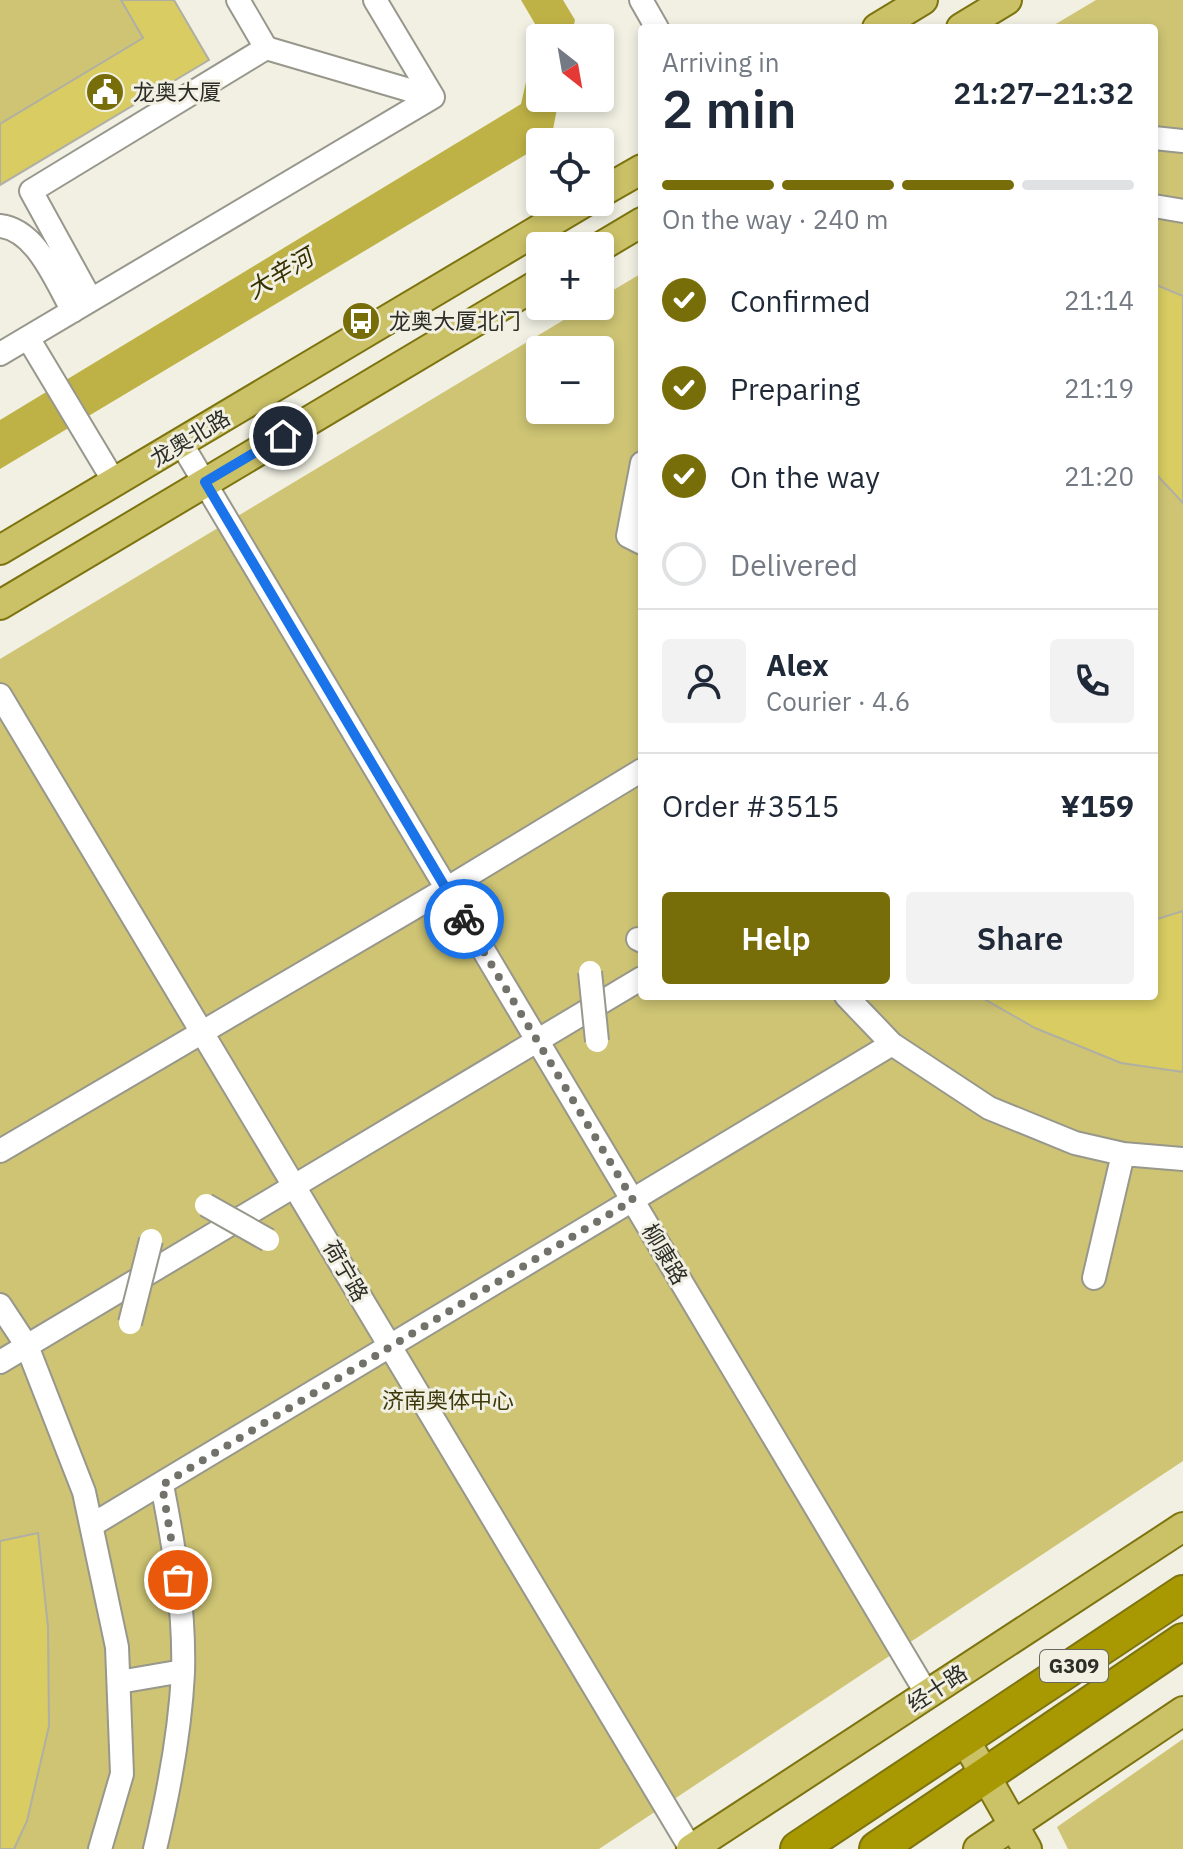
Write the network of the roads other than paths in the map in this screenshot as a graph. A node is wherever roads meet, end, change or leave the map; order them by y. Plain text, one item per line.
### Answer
1 (238, 0) edge
2 (375, 0) edge
3 (641, 0) edge
4 (923, 0) edge
5 (1007, 0) edge
6 (655, 24) edge
7 (884, 24) edge
8 (968, 24) edge
9 (266, 48) junction
10 (433, 97) junction
11 (1158, 138) edge
12 (1183, 141) edge
13 (638, 171) edge
14 (614, 185) edge
15 (1158, 207) edge
16 (1183, 211) edge
17 (562, 216) edge
18 (638, 224) edge
19 (0, 226) edge
20 (614, 239) edge
21 (526, 291) edge
22 (82, 306) junction
23 (28, 338) junction
24 (0, 354) edge
25 (181, 443) junction
26 (205, 482) junction
27 (115, 483) junction
28 (638, 484) edge
29 (638, 541) edge
30 (2, 544) edge
31 (0, 605) edge
32 (0, 695) edge
33 (638, 772) edge
34 (446, 889) junction
35 (589, 970) dead end
36 (638, 980) edge
37 (850, 1000) edge
38 (203, 1031) junction
39 (538, 1041) junction
40 (597, 1041) dead end
41 (892, 1044) junction
42 (0, 1151) edge
43 (1123, 1154) junction
44 (1183, 1159) edge
45 (296, 1185) junction
46 (633, 1200) junction
47 (203, 1203) dead end
48 (153, 1234) dead end
49 (268, 1240) dead end
50 (1094, 1278) dead end
51 (0, 1305) edge
52 (130, 1323) dead end
53 (27, 1346) junction
54 (390, 1346) junction
55 (0, 1362) edge
56 (162, 1485) junction
57 (92, 1525) junction
58 (1183, 1527) edge
59 (1183, 1593) edge
60 (1183, 1641) edge
61 (183, 1671) junction
62 (119, 1682) junction
63 (927, 1694) junction
64 (1183, 1711) edge
65 (964, 1738) junction
66 (986, 1774) junction
67 (1020, 1837) edge
68 (100, 1849) edge
69 (155, 1849) edge
70 (691, 1849) edge
71 (798, 1849) edge
72 (877, 1849) edge
73 (978, 1849) edge

1 - 9 street
2 - 10 street
3 - 6 street
4 - 7 main road
5 - 8 main road
9 - 10 street
9 - 22 street
10 - 22 street
11 - 12 street
13 - 14 main road
15 - 16 street
17 - 25 main road, 龙奥北路
18 - 20 main road
19 - 22 street
21 - 26 main road, 龙奥北路
22 - 23 street
23 - 24 street
23 - 27 street
25 - 26 street, 柳康路
25 - 27 main road, 龙奥北路
26 - 31 main road, 龙奥北路
26 - 34 street, 柳康路
27 - 30 main road, 龙奥北路
28 - 29 street
32 - 38 street, 荷宁路
33 - 34 street
34 - 38 street
34 - 39 street, 柳康路
35 - 40 street, bridge
36 - 39 street
37 - 41 street
38 - 42 street
38 - 45 street, 荷宁路
39 - 45 street
39 - 46 street, 柳康路
41 - 43 street
41 - 46 street
43 - 44 street
43 - 50 street
45 - 53 street
45 - 54 street, 荷宁路
46 - 54 street
46 - 63 street, 柳康路
47 - 49 street, bridge
48 - 52 street, bridge
51 - 53 street
53 - 55 street
53 - 57 street
54 - 56 street
54 - 70 street, 荷宁路
56 - 57 street
56 - 61 street
57 - 62 street
58 - 63 main road, 经十路
59 - 65 highway, G309
60 - 66 highway, G309
61 - 62 street
61 - 69 street
62 - 68 street
63 - 70 main road, 经十路
64 - 67 main road
65 - 66 main road
65 - 71 highway, G309
66 - 67 main road
66 - 72 highway, G309
67 - 73 main road

